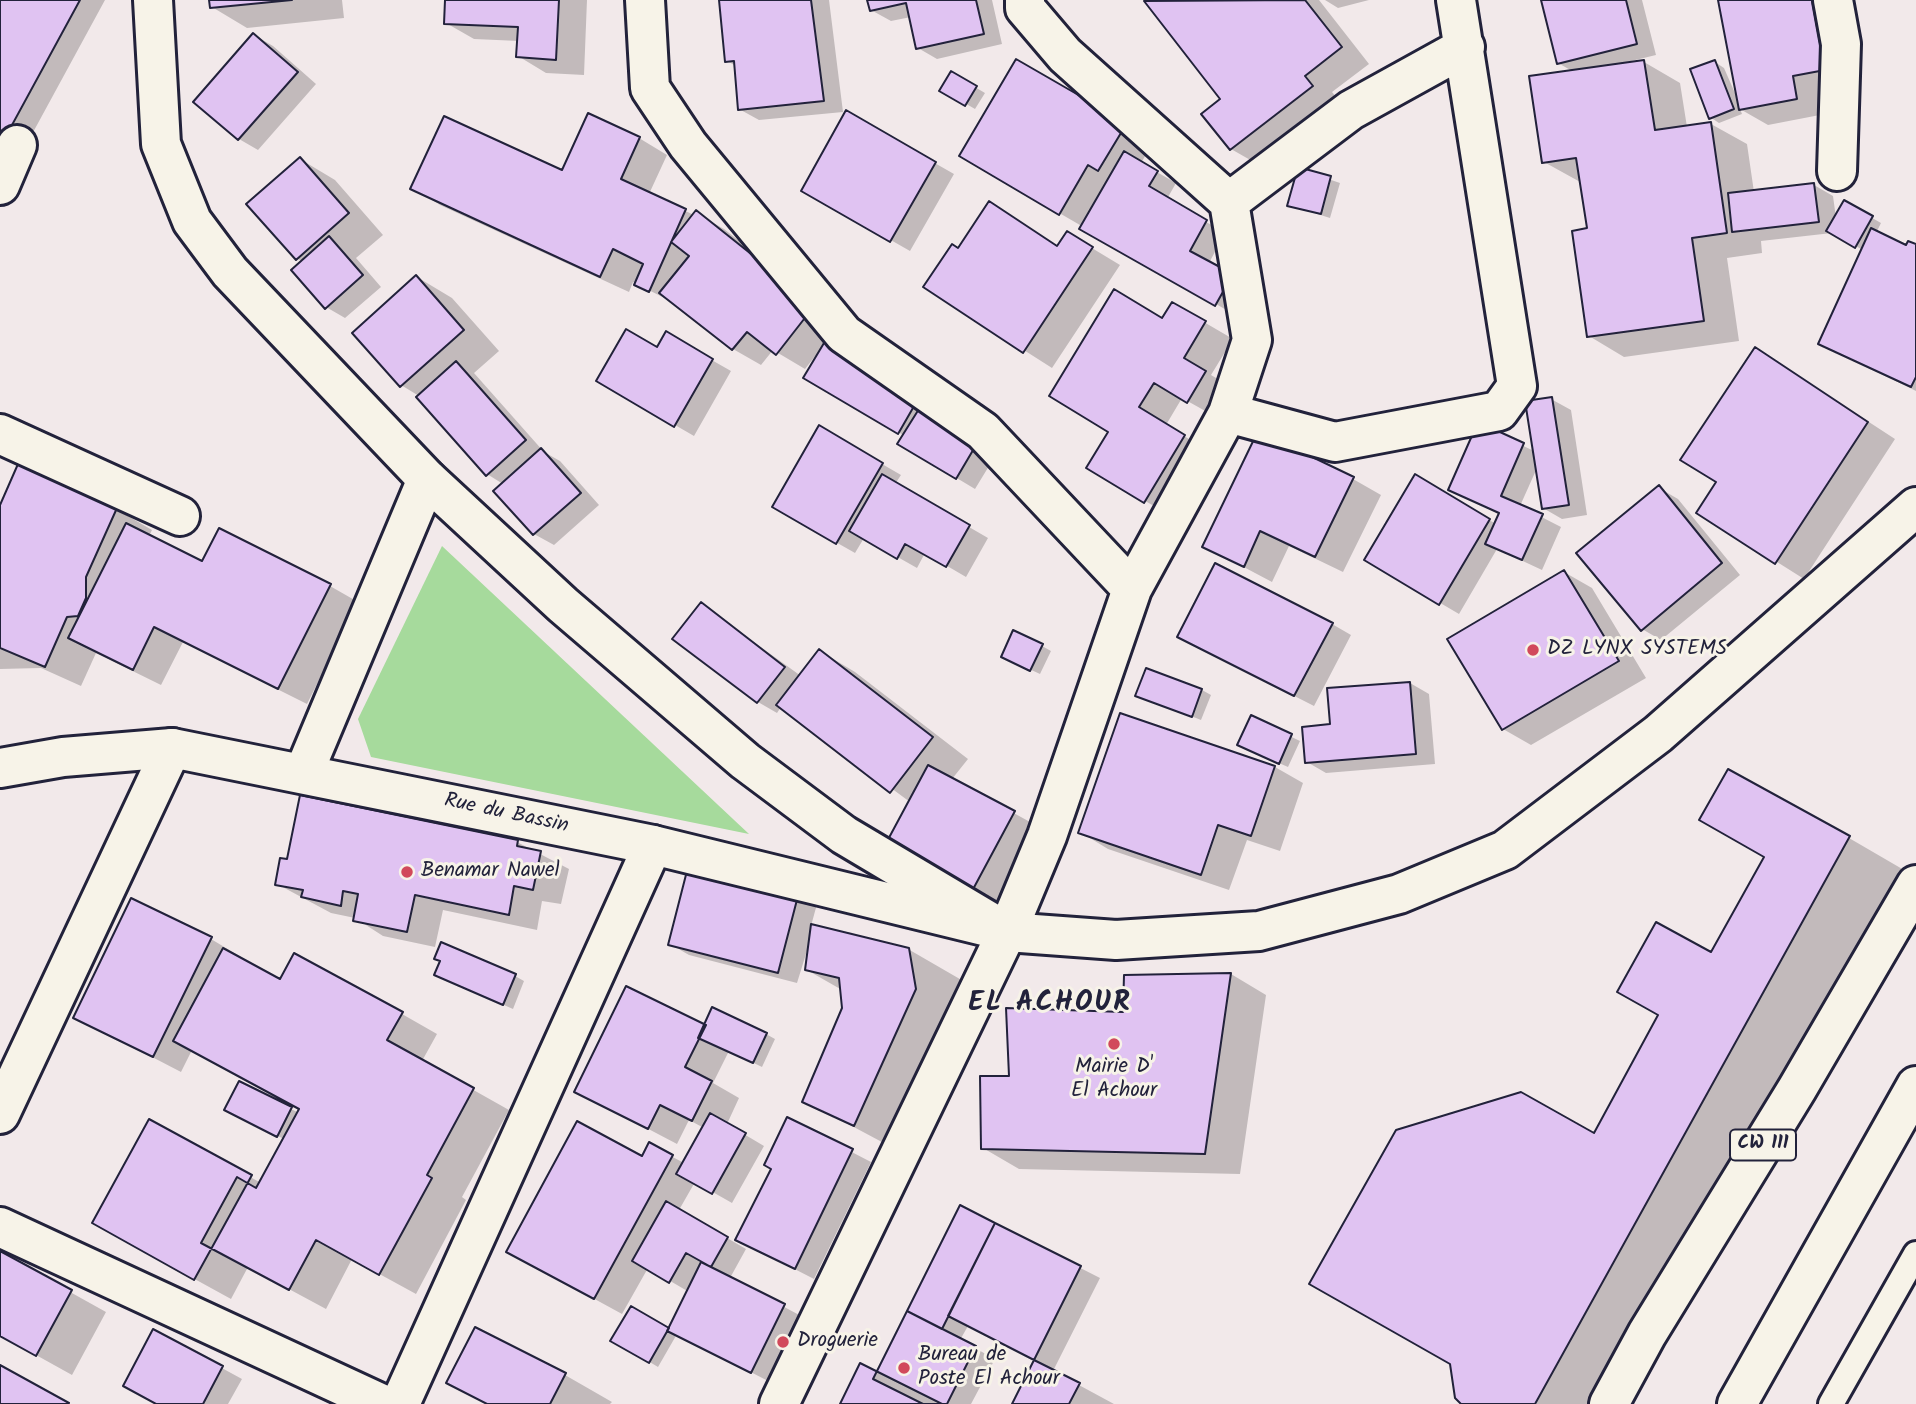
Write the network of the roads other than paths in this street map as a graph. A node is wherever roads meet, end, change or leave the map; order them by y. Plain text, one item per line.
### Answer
1 (153, 0) edge
2 (645, 0) edge
3 (1025, 0) edge
4 (1456, 0) edge
5 (1833, 0) edge
6 (1465, 47) junction
7 (17, 145) dead end
8 (1837, 171) dead end
9 (0, 185) edge
10 (1229, 202) junction
11 (1228, 413) junction
12 (0, 433) edge
13 (427, 479) junction
14 (1916, 507) edge
15 (180, 516) dead end
16 (1132, 589) junction
17 (172, 748) junction
18 (0, 768) edge
19 (304, 772) junction
20 (653, 845) junction
21 (1916, 885) edge
22 (1007, 932) junction
23 (1916, 1086) edge
24 (0, 1114) edge
25 (0, 1227) edge
26 (1916, 1254) edge
27 (382, 1404) edge
28 (400, 1404) edge
29 (779, 1404) edge
30 (1609, 1404) edge
31 (1737, 1404) edge
32 (1832, 1404) edge

1 - 13 street
2 - 16 street
3 - 10 street
4 - 6 street
5 - 8 street
6 - 10 street
6 - 11 street
7 - 9 street
10 - 11 street
11 - 16 street
12 - 15 street
13 - 19 street
13 - 22 street
14 - 22 street, Rue du Bassin
16 - 22 street
17 - 18 street, Rue du Bassin
17 - 19 street, Rue du Bassin
17 - 24 street
19 - 20 street, Rue du Bassin
20 - 22 street, Rue du Bassin
20 - 28 street
21 - 30 street, CW 111
22 - 29 street
23 - 31 street
25 - 27 street
26 - 32 lane

